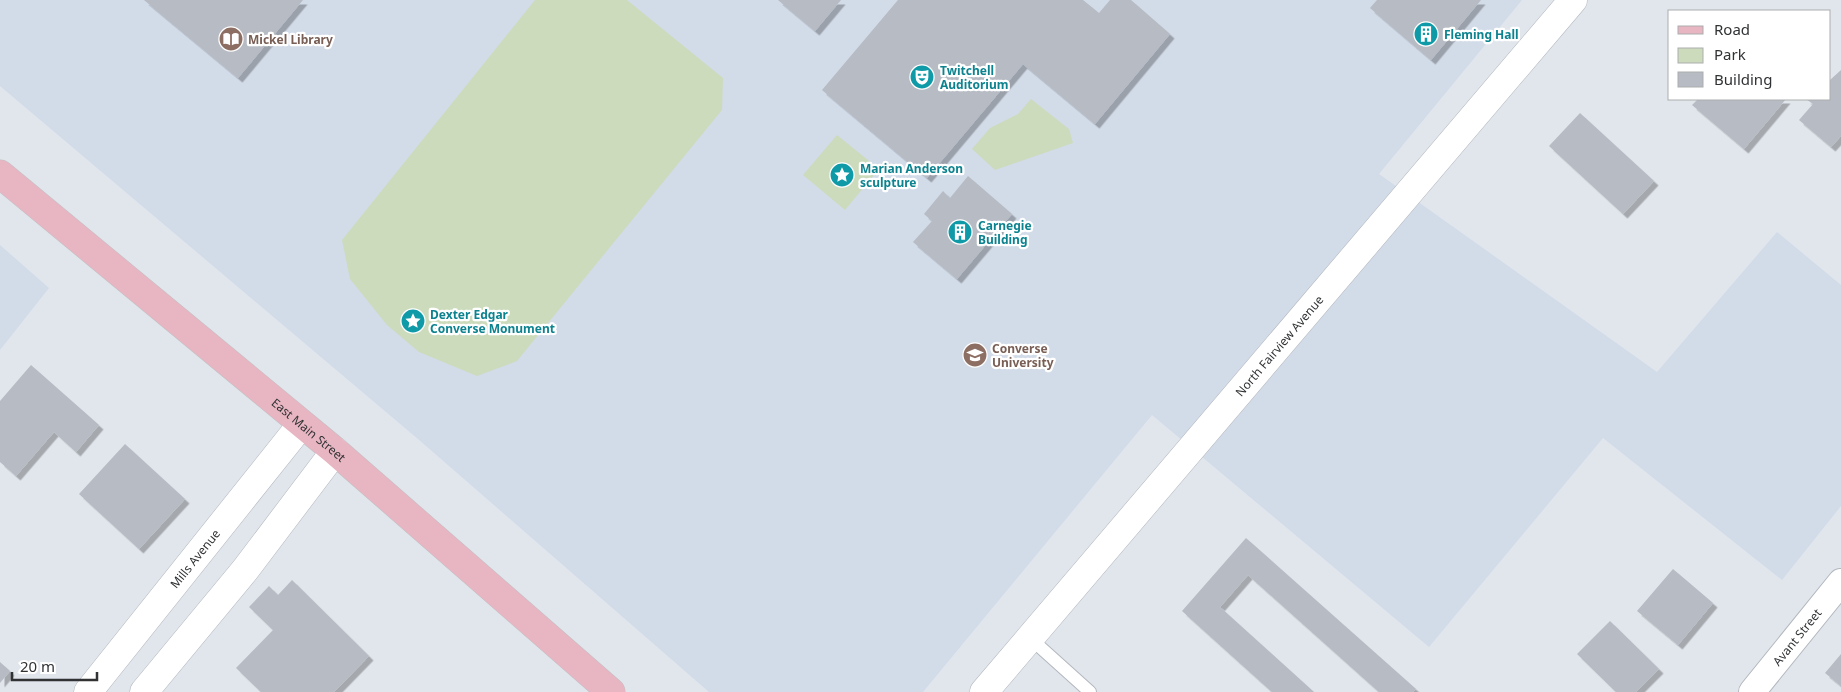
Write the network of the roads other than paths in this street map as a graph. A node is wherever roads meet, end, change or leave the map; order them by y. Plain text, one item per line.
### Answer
1 (1573, 0) edge
2 (0, 174) edge
3 (301, 425) junction
4 (335, 451) junction
5 (1841, 582) edge
6 (1030, 638) junction
7 (88, 692) edge
8 (144, 692) edge
9 (611, 692) edge
10 (984, 692) edge
11 (1090, 692) edge
12 (1752, 692) edge

1 - 6 street, North Fairview Avenue
2 - 3 main road, East Main Street
3 - 4 main road, East Main Street
3 - 7 street, Mills Avenue
4 - 8 street
4 - 9 main road, East Main Street
5 - 12 street, Avant Street
6 - 10 street, North Fairview Avenue
6 - 11 lane

